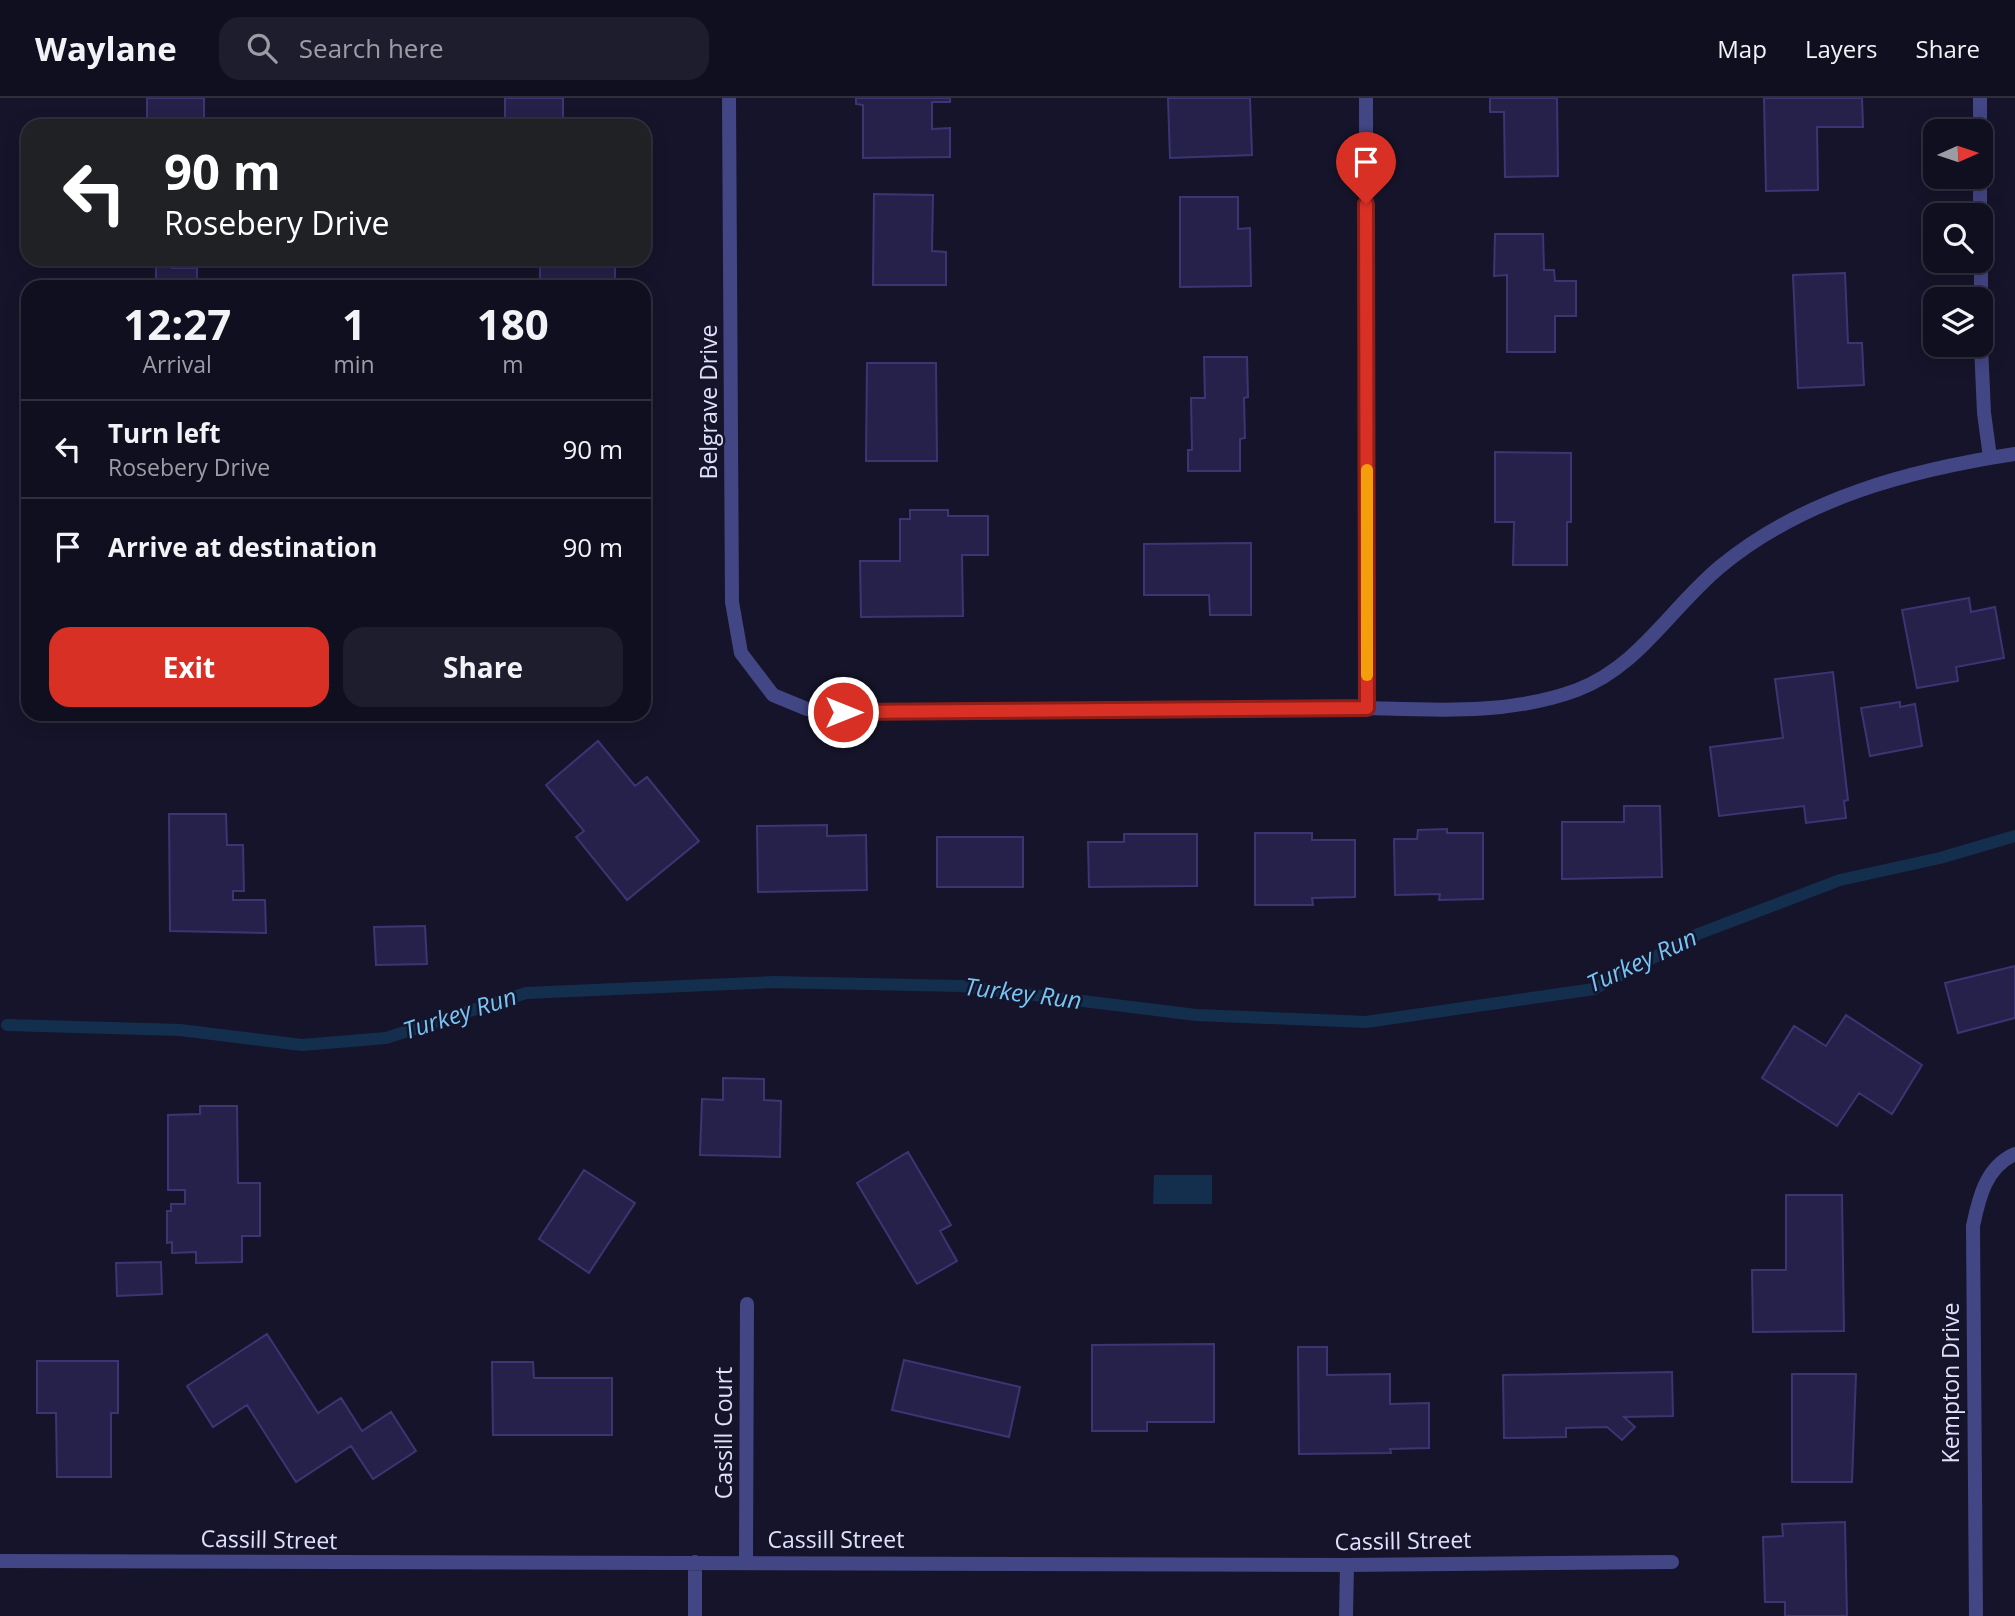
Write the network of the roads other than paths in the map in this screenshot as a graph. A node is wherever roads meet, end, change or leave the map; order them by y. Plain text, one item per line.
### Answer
1 (729, 98) edge
2 (1366, 98) edge
3 (1980, 98) edge
4 (1980, 119) edge
5 (1982, 357) edge
6 (2015, 454) edge
7 (1990, 457) junction
8 (1367, 708) junction
9 (2010, 1156) edge
10 (747, 1304) dead end
11 (0, 1561) edge
12 (695, 1562) junction
13 (746, 1562) junction
14 (1672, 1562) dead end
15 (1347, 1565) junction
16 (695, 1616) edge
17 (1346, 1616) edge
18 (1976, 1616) edge

1 - 8 street, Belgrave Drive
2 - 8 street
3 - 4 street
5 - 7 street
6 - 7 street
7 - 8 street
9 - 18 street, Kempton Drive
10 - 13 street, Cassill Court
11 - 12 street, Cassill Street
12 - 13 street, Cassill Street
12 - 16 street
13 - 15 street, Cassill Street
14 - 15 street, Cassill Street
15 - 17 street

